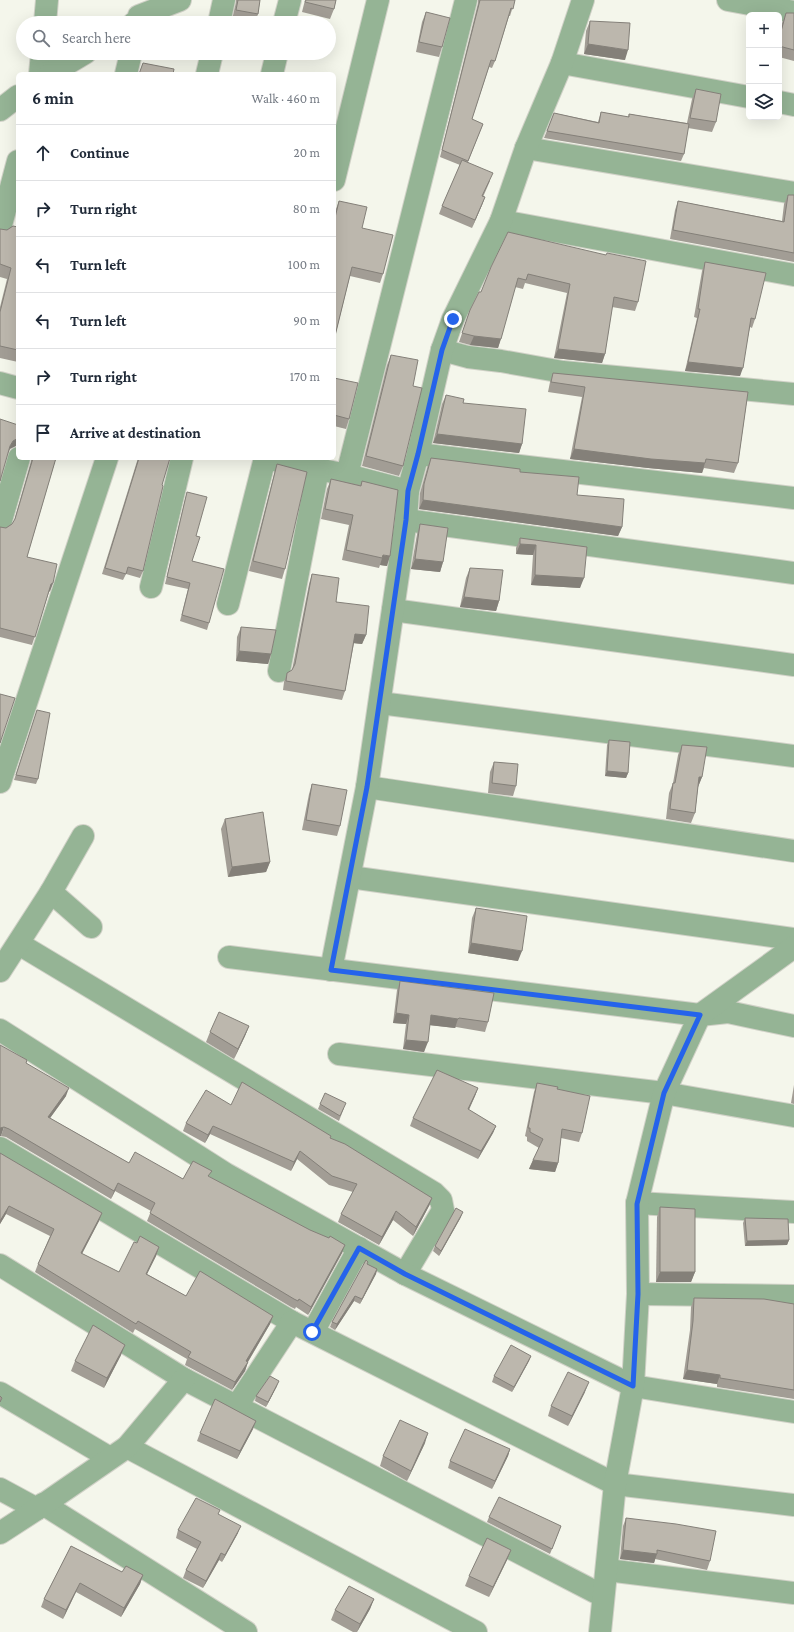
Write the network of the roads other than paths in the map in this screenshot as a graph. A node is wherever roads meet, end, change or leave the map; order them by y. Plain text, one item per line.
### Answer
1 (47, 0) edge
2 (180, 0) edge
3 (224, 0) edge
4 (290, 0) edge
5 (378, 0) edge
6 (466, 0) edge
7 (583, 0) edge
8 (728, 0) edge
9 (794, 12) edge
10 (46, 16) edge
11 (138, 16) edge
12 (221, 16) edge
13 (286, 16) edge
14 (41, 60) edge
15 (73, 60) edge
16 (129, 60) edge
17 (210, 60) edge
18 (275, 60) edge
19 (562, 63) junction
20 (40, 72) edge
21 (53, 72) edge
22 (126, 72) edge
23 (207, 72) edge
24 (272, 72) edge
25 (746, 96) edge
26 (16, 98) edge
27 (782, 103) edge
28 (794, 105) edge
29 (0, 110) edge
30 (526, 148) junction
31 (16, 169) edge
32 (336, 172) edge
33 (794, 193) edge
34 (501, 221) junction
35 (0, 229) edge
36 (794, 275) edge
37 (442, 350) junction
38 (0, 383) edge
39 (16, 387) edge
40 (794, 394) edge
41 (418, 454) junction
42 (18, 460) edge
43 (106, 460) edge
44 (182, 460) edge
45 (264, 460) edge
46 (274, 460) edge
47 (318, 470) junction
48 (347, 475) junction
49 (408, 491) junction
50 (794, 498) edge
51 (406, 520) junction
52 (0, 524) edge
53 (794, 573) edge
54 (151, 587) dead end
55 (228, 604) dead end
56 (393, 610) junction
57 (794, 665) edge
58 (279, 671) dead end
59 (380, 703) junction
60 (794, 756) edge
61 (0, 782) edge
62 (367, 787) junction
63 (84, 836) dead end
64 (794, 851) edge
65 (350, 877) junction
66 (51, 892) junction
67 (91, 927) dead end
68 (794, 939) edge
69 (19, 944) junction
70 (794, 947) edge
71 (229, 957) dead end
72 (331, 970) junction
73 (0, 971) edge
74 (700, 1015) junction
75 (794, 1026) edge
76 (0, 1030) edge
77 (339, 1054) dead end
78 (664, 1093) junction
79 (794, 1116) edge
80 (0, 1148) edge
81 (637, 1204) junction
82 (794, 1212) edge
83 (359, 1248) junction
84 (0, 1265) edge
85 (405, 1274) junction
86 (638, 1294) junction
87 (794, 1296) edge
88 (292, 1322) junction
89 (312, 1332) junction
90 (184, 1379) junction
91 (633, 1386) junction
92 (0, 1393) edge
93 (236, 1407) junction
94 (794, 1412) edge
95 (119, 1452) junction
96 (615, 1484) junction
97 (0, 1489) edge
98 (794, 1506) edge
99 (40, 1507) junction
100 (0, 1533) edge
101 (606, 1570) junction
102 (794, 1593) edge
103 (603, 1596) junction
104 (246, 1632) edge
105 (476, 1632) edge
106 (600, 1632) edge

1 - 10 street
2 - 11 street
3 - 12 street
4 - 13 street
5 - 32 street
6 - 48 street
7 - 19 street
8 - 9 street
14 - 20 street
15 - 21 street
16 - 22 street
17 - 23 street
18 - 24 street
19 - 25 street
19 - 30 street
26 - 29 street
27 - 28 street
30 - 33 street
30 - 34 street
31 - 35 street
34 - 36 street
34 - 37 street
37 - 40 street
37 - 41 street
38 - 39 street
41 - 49 street
41 - 50 street
42 - 52 street
43 - 61 street
44 - 54 street
45 - 55 street
46 - 47 street
47 - 48 street
47 - 58 street
48 - 49 street
49 - 51 street
51 - 53 street
51 - 56 street
56 - 57 street
56 - 59 street
59 - 60 street
59 - 62 street
62 - 64 street
62 - 65 street
63 - 66 street
65 - 68 street
65 - 72 street
66 - 67 street
66 - 69 street
69 - 73 street
69 - 85 street
70 - 74 street
71 - 72 street
72 - 74 street
74 - 75 street
74 - 78 street
76 - 83 street
77 - 78 street
78 - 79 street
78 - 81 street
80 - 88 street
81 - 82 street
81 - 86 street
83 - 85 street
83 - 89 street
84 - 90 street
85 - 91 street
86 - 87 street
86 - 91 street
88 - 89 street
88 - 93 street
89 - 96 street
90 - 93 street
90 - 95 street
91 - 94 street
91 - 96 street
92 - 95 street
93 - 103 street
95 - 99 street
95 - 105 street
96 - 98 street
96 - 101 street
97 - 99 street
99 - 100 street
99 - 104 street
101 - 102 street
101 - 103 street
103 - 106 street

